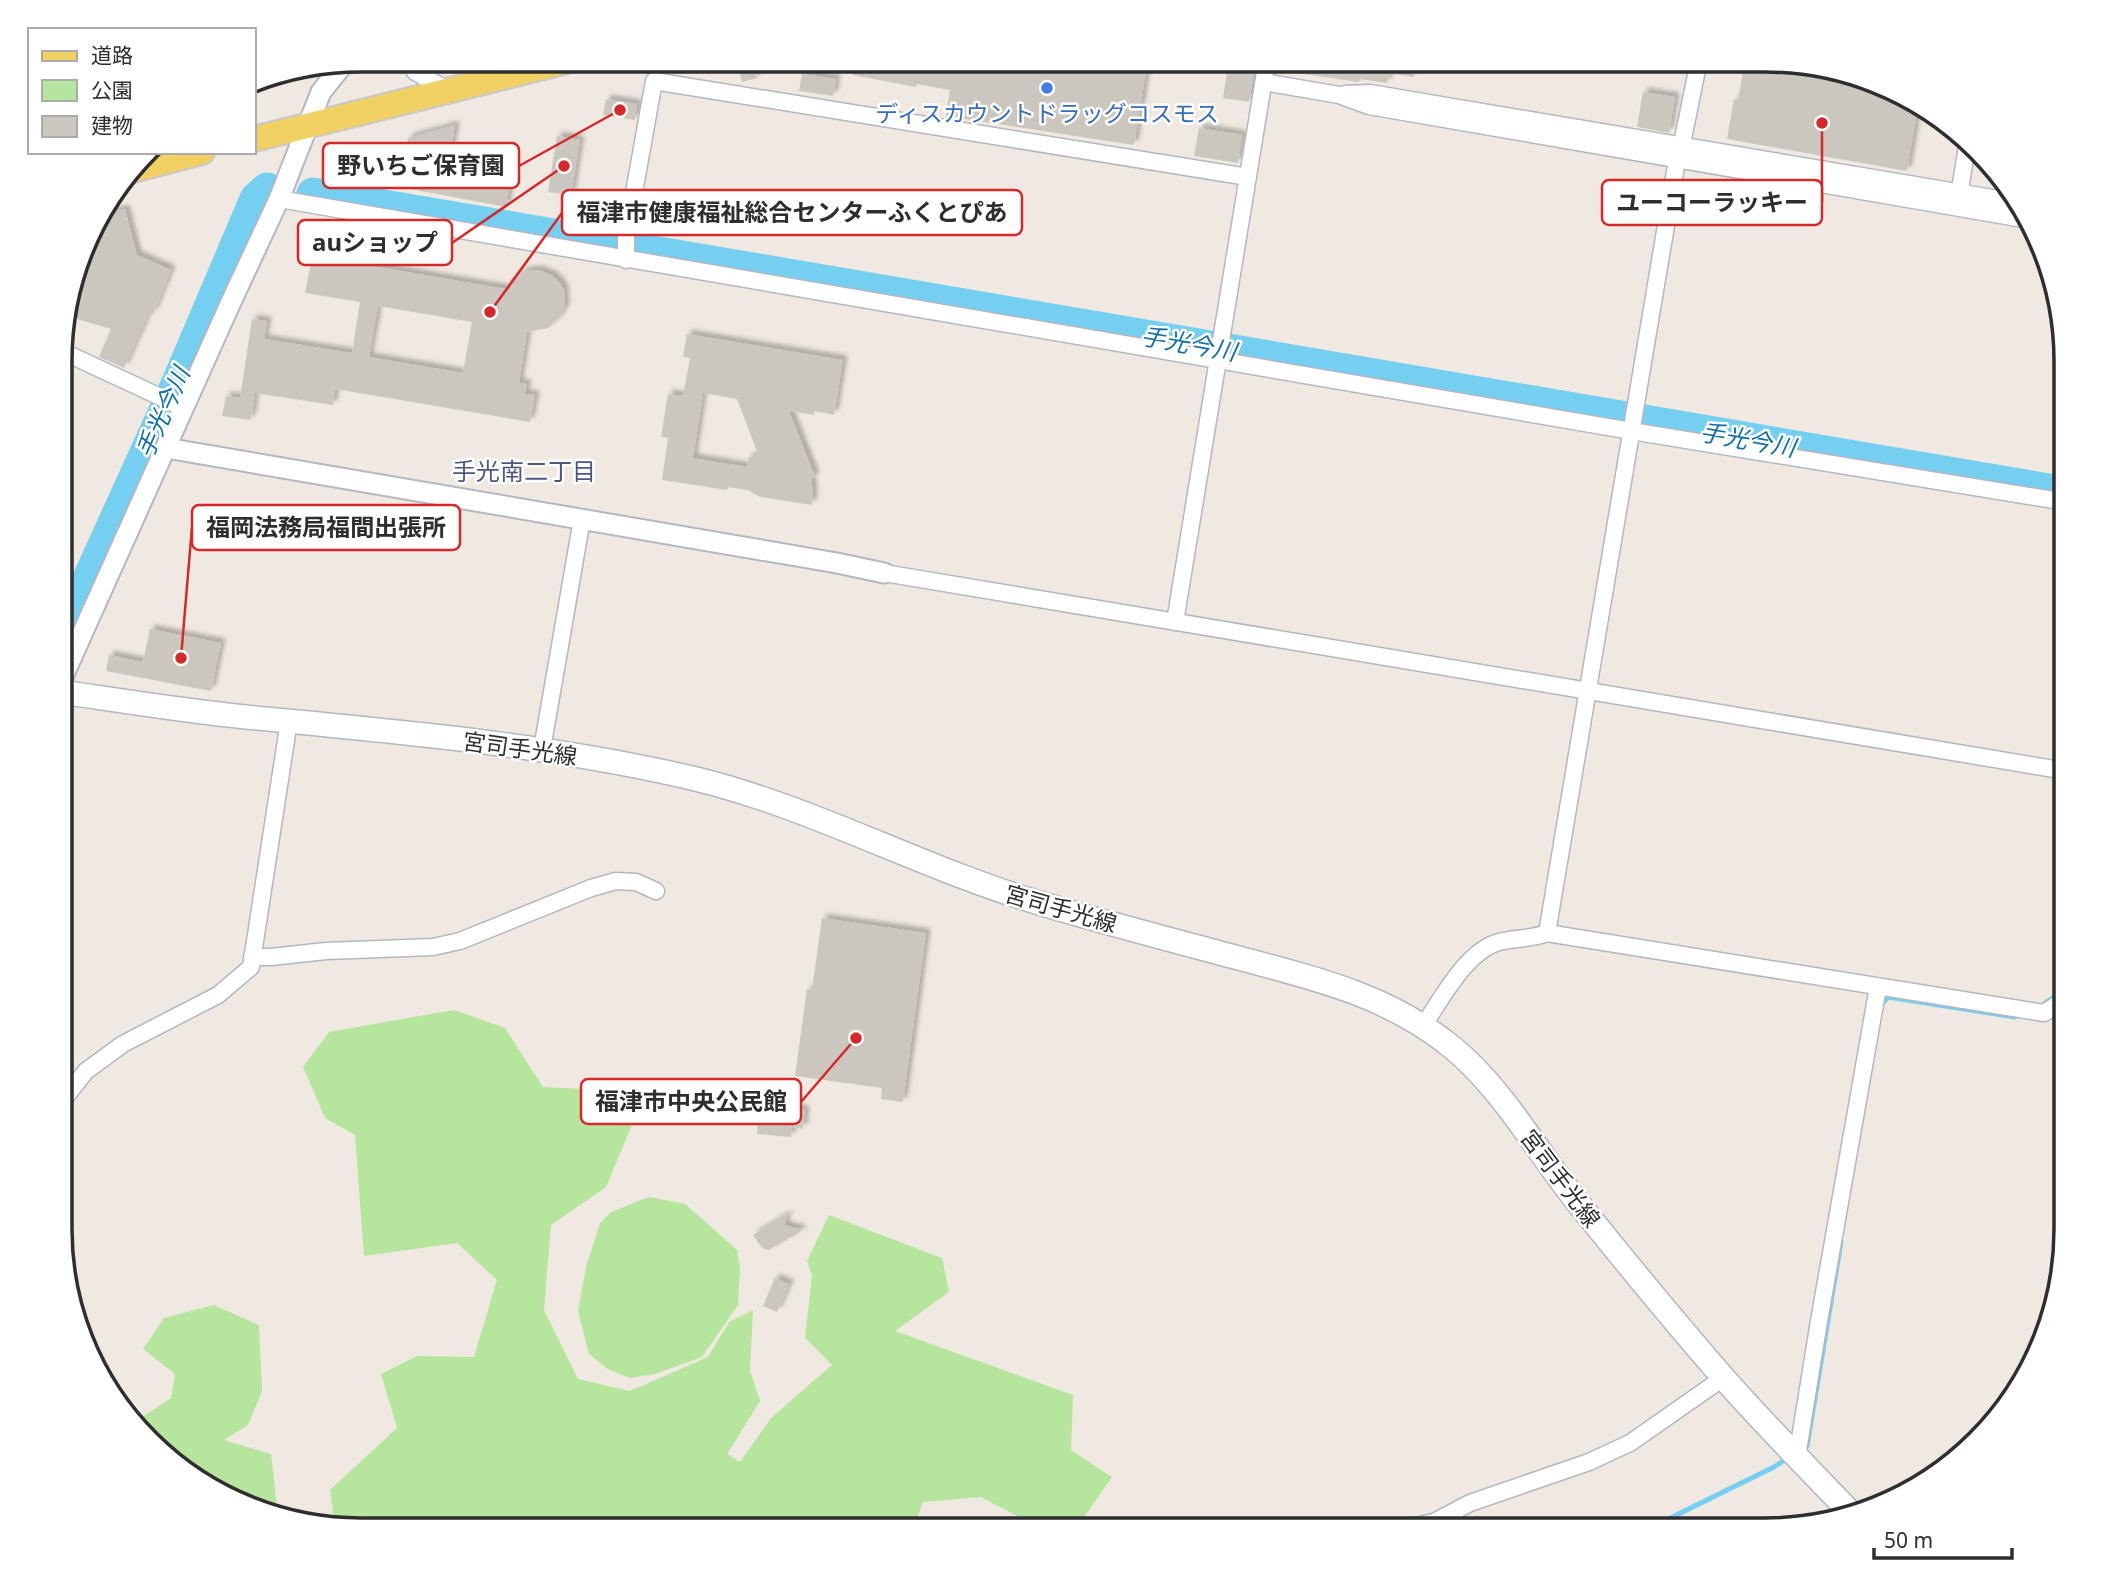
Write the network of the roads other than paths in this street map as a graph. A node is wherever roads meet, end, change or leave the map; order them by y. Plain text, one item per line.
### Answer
1 (415, 72) edge
2 (522, 72) edge
3 (1265, 72) edge
4 (1696, 72) edge
5 (337, 73) edge
6 (1264, 82) junction
7 (448, 90) junction
8 (308, 125) junction
9 (256, 138) edge
10 (1679, 152) junction
11 (1966, 153) edge
12 (189, 154) edge
13 (148, 166) edge
14 (1248, 177) junction
15 (279, 199) junction
16 (1958, 201) junction
17 (2006, 202) edge
18 (2015, 216) edge
19 (626, 252) junction
20 (1219, 352) junction
21 (72, 356) edge
22 (184, 408) junction
23 (1632, 423) junction
24 (166, 448) junction
25 (2054, 500) edge
26 (582, 519) junction
27 (884, 573) joint
28 (1175, 622) junction
29 (72, 657) edge
30 (1586, 691) junction
31 (72, 694) edge
32 (289, 721) junction
33 (542, 749) junction
34 (2054, 769) edge
35 (656, 891) dead end
36 (1547, 933) junction
37 (252, 957) junction
38 (1878, 987) junction
39 (2054, 1007) edge
40 (1423, 1026) junction
41 (72, 1090) edge
42 (1723, 1378) junction
43 (1797, 1457) junction
44 (1845, 1507) edge
45 (1441, 1518) edge

1 - 7 street
2 - 7 main road
3 - 6 street
4 - 10 street
5 - 8 street
6 - 10 street
6 - 14 street
7 - 8 main road
8 - 9 main road
8 - 15 street
10 - 16 street
10 - 23 street
11 - 16 street
12 - 13 main road
14 - 19 street
14 - 20 street
15 - 19 street
15 - 22 street
16 - 17 street
16 - 18 street
19 - 20 street
20 - 23 street
20 - 28 street
21 - 22 street
22 - 24 street
23 - 25 street
23 - 30 street
24 - 26 street
24 - 29 street
26 - 27 street
26 - 33 street
27 - 28 street
28 - 30 street
30 - 34 street
30 - 36 street
31 - 32 main road, 宮司手光線
32 - 33 main road, 宮司手光線
32 - 37 street
33 - 40 main road, 宮司手光線
35 - 37 street
36 - 38 street
36 - 40 street
37 - 41 street
38 - 39 street
38 - 43 street
40 - 42 main road, 宮司手光線
42 - 43 main road, 宮司手光線
42 - 45 street
43 - 44 main road, 宮司手光線

